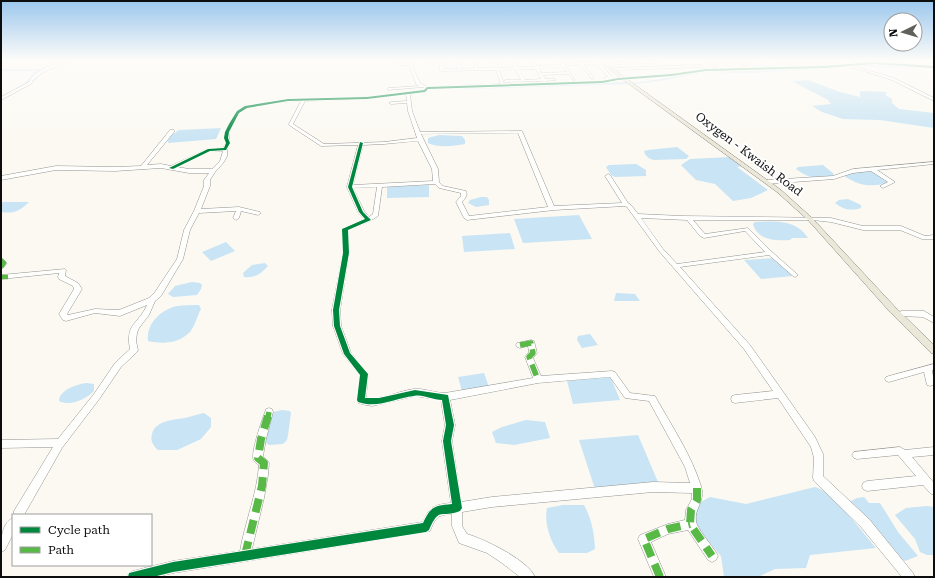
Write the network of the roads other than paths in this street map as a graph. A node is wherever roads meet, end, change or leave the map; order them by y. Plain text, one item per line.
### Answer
1 (22, 87) edge
2 (421, 87) joint
3 (443, 87) edge
4 (638, 87) edge
5 (906, 87) edge
6 (427, 88) junction
7 (389, 89) dead end
8 (408, 93) junction
9 (1, 99) edge
10 (304, 99) junction
11 (934, 100) edge
12 (409, 102) junction
13 (391, 103) dead end
14 (172, 131) dead end
15 (419, 133) junction
16 (420, 139) junction
17 (361, 144) junction
18 (224, 149) junction
19 (934, 163) edge
20 (925, 164) junction
21 (143, 167) junction
22 (171, 168) junction
23 (934, 168) edge
24 (871, 169) junction
25 (213, 171) junction
26 (608, 176) dead end
27 (1, 178) edge
28 (436, 182) junction
29 (769, 182) junction
30 (380, 185) junction
31 (883, 186) dead end
32 (350, 187) junction
33 (626, 204) junction
34 (239, 209) junction
35 (552, 209) junction
36 (259, 211) dead end
37 (197, 212) junction
38 (636, 216) junction
39 (236, 218) dead end
40 (689, 218) junction
41 (738, 218) junction
42 (812, 219) junction
43 (368, 220) junction
44 (746, 229) junction
45 (934, 237) edge
46 (770, 253) junction
47 (1, 260) edge
48 (675, 266) junction
49 (1, 267) edge
50 (795, 275) dead end
51 (1, 277) edge
52 (152, 300) junction
53 (902, 314) junction
54 (934, 320) edge
55 (520, 345) dead end
56 (934, 347) edge
57 (934, 351) edge
58 (931, 367) edge
59 (889, 379) dead end
60 (538, 380) junction
61 (930, 384) dead end
62 (780, 394) junction
63 (445, 397) junction
64 (735, 398) dead end
65 (269, 412) dead end
66 (61, 443) junction
67 (1, 444) edge
68 (934, 450) edge
69 (903, 454) junction
70 (857, 455) dead end
71 (926, 480) junction
72 (867, 486) dead end
73 (697, 488) junction
74 (934, 490) edge
75 (457, 508) junction
76 (19, 514) edge
77 (690, 524) junction
78 (12, 525) edge
79 (1, 546) edge
80 (245, 555) junction
81 (712, 556) dead end
82 (133, 577) edge
83 (529, 577) edge
84 (660, 577) edge
85 (909, 577) edge

1 - 9 street
2 - 6 street
2 - 7 street
3 - 6 street
4 - 29 main road, Oxygen - Kwaish Road
5 - 11 street
6 - 8 street
8 - 10 street
8 - 12 street
10 - 17 street
10 - 18 street
12 - 13 street
12 - 15 street
14 - 21 street
15 - 16 street
15 - 35 street
16 - 17 street
16 - 28 street
17 - 32 street
18 - 22 street
18 - 25 street
19 - 20 street
20 - 23 street
20 - 24 street
21 - 22 street
21 - 27 street
22 - 25 street
24 - 29 street
24 - 31 street
25 - 37 street
26 - 33 street
28 - 30 street
28 - 35 street
29 - 42 main road, Oxygen - Kwaish Road
30 - 32 street
30 - 43 street
32 - 43 street
33 - 35 street
33 - 38 street
34 - 36 street
34 - 37 street
34 - 39 street
37 - 52 street
38 - 40 street
38 - 48 street
40 - 41 street
40 - 44 street
41 - 42 street
41 - 44 street
42 - 45 street
42 - 53 main road, Oxygen - Kwaish Road
42 - 57 main road, Oxygen - Kwaish Road
43 - 63 street
44 - 46 street
46 - 48 street
46 - 50 street
47 - 49 street
48 - 62 street
51 - 52 street
52 - 66 street
53 - 54 street
53 - 56 main road, Oxygen - Kwaish Road
55 - 60 street
58 - 59 street
58 - 61 street
60 - 63 street
60 - 73 street
62 - 64 street
62 - 85 street
63 - 75 street
65 - 80 street
66 - 67 street
66 - 76 street
68 - 69 street
69 - 70 street
69 - 71 street
71 - 72 street
71 - 74 street
73 - 75 street
73 - 77 street
75 - 80 street
75 - 83 street
77 - 81 street
77 - 84 street
78 - 79 street
80 - 82 street

